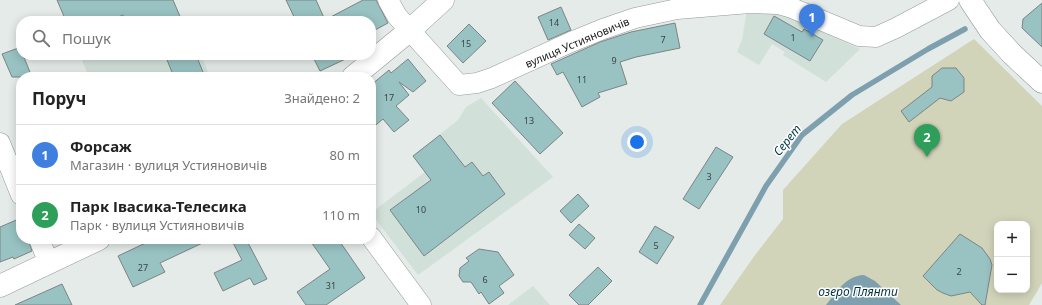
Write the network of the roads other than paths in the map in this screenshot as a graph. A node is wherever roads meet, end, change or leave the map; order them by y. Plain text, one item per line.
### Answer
1 (388, 0) edge
2 (443, 0) edge
3 (949, 0) edge
4 (974, 6) edge
5 (409, 31) junction
6 (376, 58) edge
7 (374, 60) edge
8 (359, 72) edge
9 (1042, 82) edge
10 (0, 143) edge
11 (16, 183) edge
12 (41, 244) edge
13 (89, 244) edge
14 (376, 244) edge
15 (49, 263) junction
16 (0, 286) edge
17 (421, 305) edge

1 - 5 street
2 - 5 street
3 - 5 street, вулиця Устияновичів
4 - 9 street
5 - 6 street
7 - 8 street
10 - 11 street
12 - 15 street
13 - 15 street
14 - 17 street
15 - 16 street

